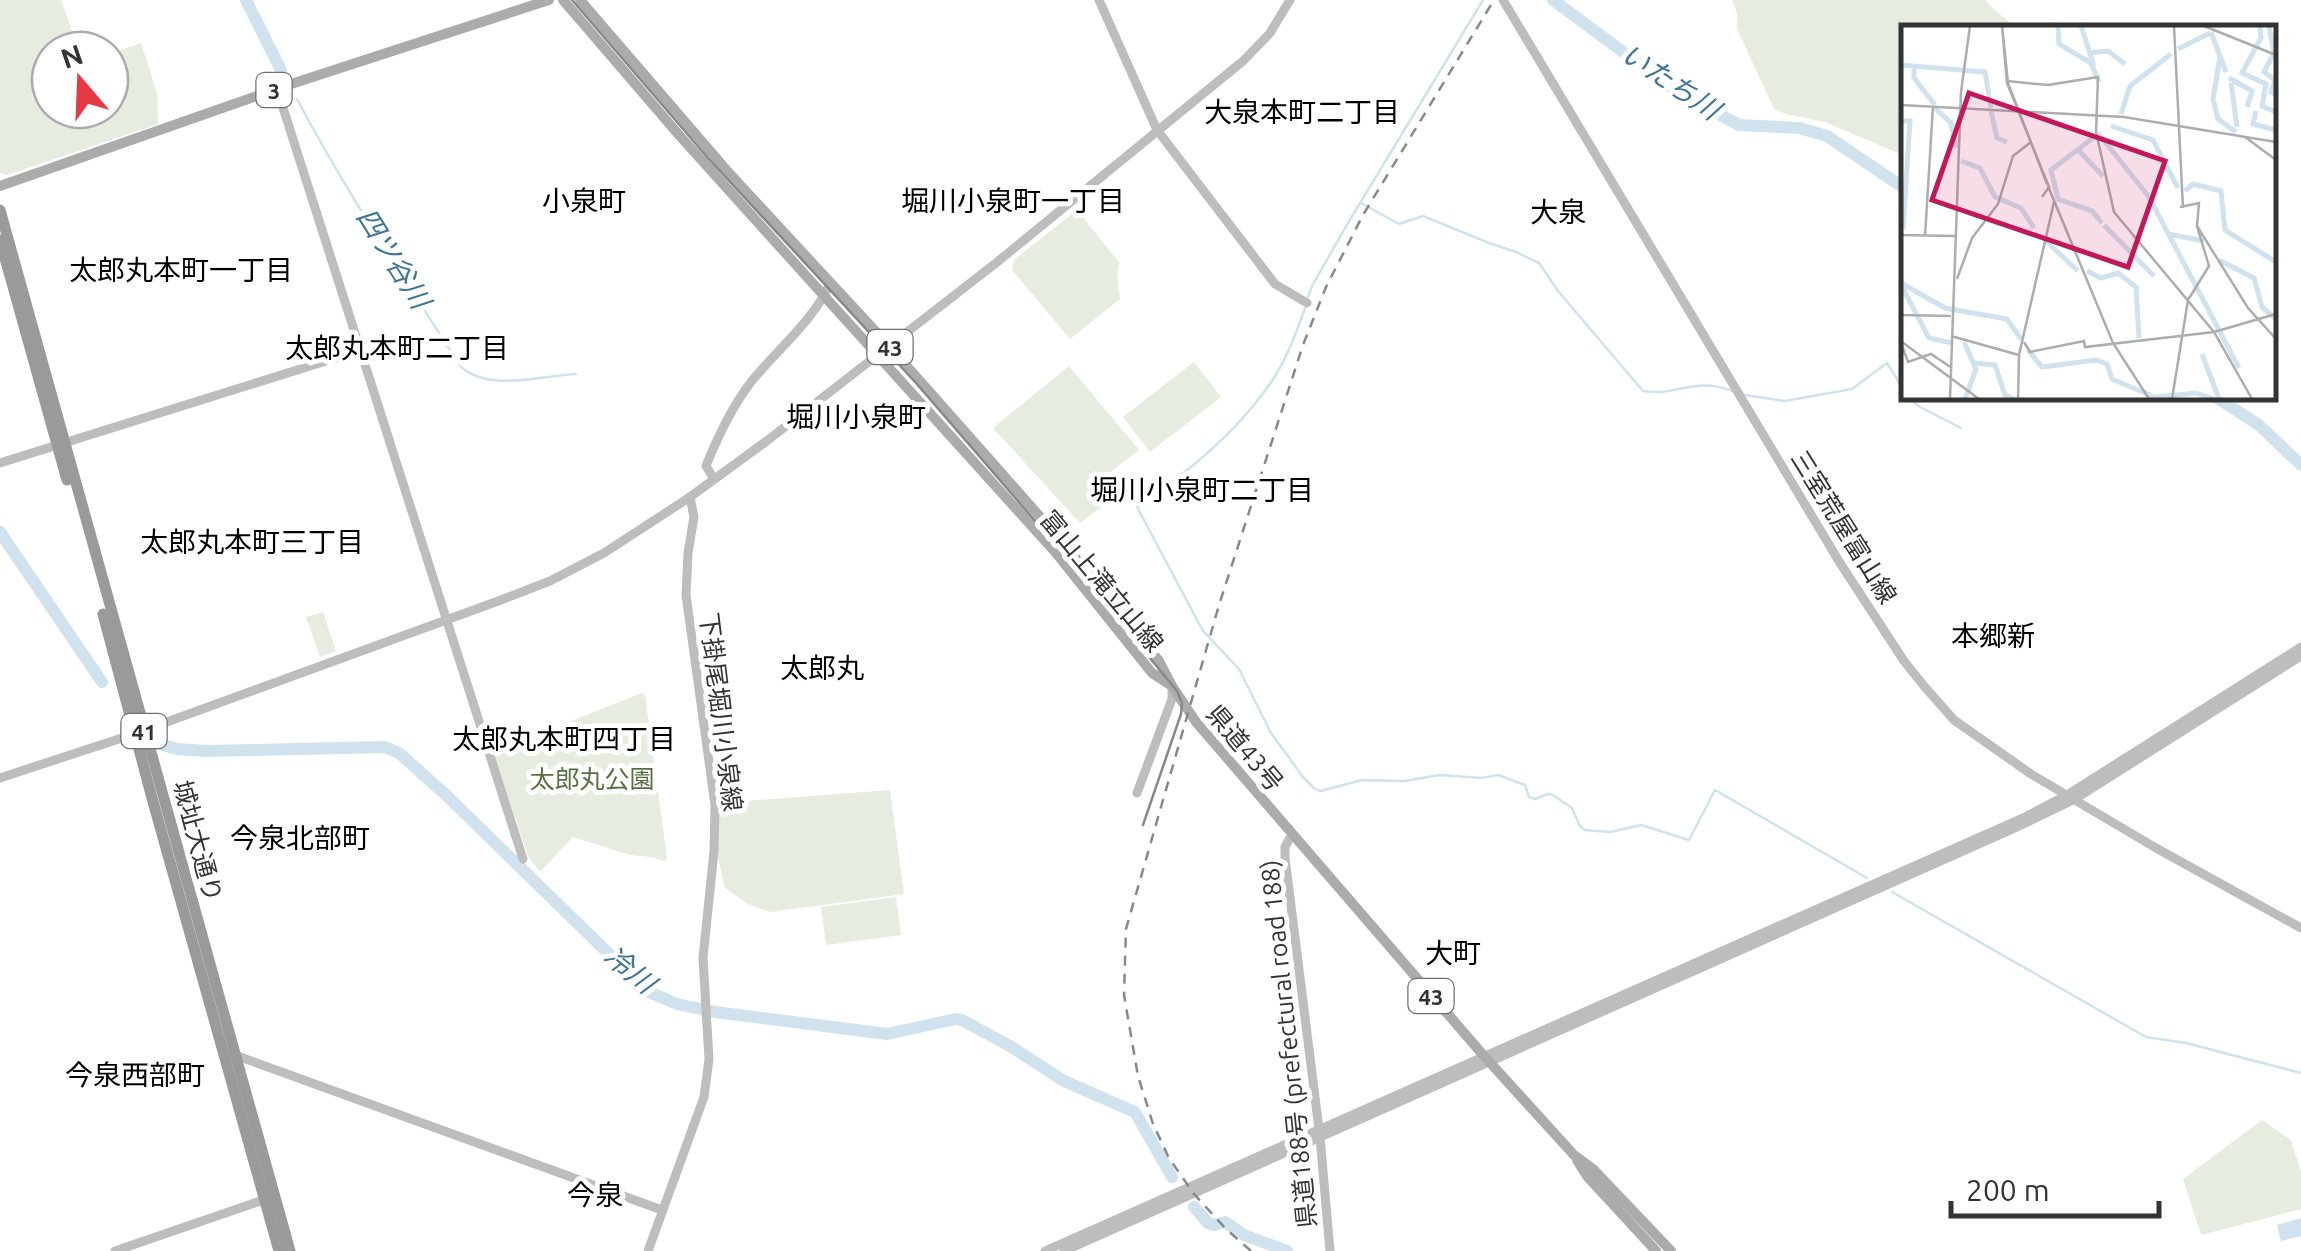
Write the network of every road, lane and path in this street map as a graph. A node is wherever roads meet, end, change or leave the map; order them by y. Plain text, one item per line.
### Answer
1 (550, 0) edge
2 (563, 0) edge
3 (580, 0) edge
4 (1099, 0) edge
5 (1290, 0) edge
6 (1503, 0) edge
7 (277, 89) junction
8 (1157, 130) junction
9 (0, 186) edge
10 (0, 210) edge
11 (0, 240) edge
12 (830, 283) junction
13 (825, 295) junction
14 (1307, 303) dead end
15 (890, 346) junction
16 (360, 350) junction
17 (879, 356) junction
18 (61, 444) junction
19 (0, 463) edge
20 (714, 479) junction
21 (690, 497) junction
22 (447, 620) junction
23 (2301, 647) edge
24 (2301, 656) edge
25 (1172, 686) junction
26 (139, 732) junction
27 (0, 778) edge
28 (1137, 793) dead end
29 (2071, 797) junction
30 (1292, 834) junction
31 (522, 859) dead end
32 (2301, 928) edge
33 (230, 1053) junction
34 (1486, 1059) junction
35 (1319, 1133) junction
36 (1574, 1155) junction
37 (270, 1198) junction
38 (662, 1210) junction
39 (115, 1251) edge
40 (279, 1251) edge
41 (290, 1251) edge
42 (648, 1251) edge
43 (1045, 1251) edge
44 (1064, 1251) edge
45 (1330, 1251) edge
46 (1656, 1251) edge
47 (1671, 1251) edge

1 - 7 main road, 3
2 - 13 main road, 富山上滝立山線 / 43
3 - 12 main road, 富山上滝立山線 / 43
4 - 8 street
5 - 8 street
6 - 29 street, 三室荒屋富山線
7 - 9 main road, 3
7 - 16 street
8 - 14 street
8 - 15 street
10 - 18 highway, 城址大通り / 41
11 - 18 highway, 城址大通り / 41
12 - 13 street
12 - 15 main road, 富山上滝立山線 / 43
13 - 17 main road, 富山上滝立山線 / 43
13 - 20 street
15 - 17 street
15 - 25 main road, 富山上滝立山線 / 43
16 - 18 street
16 - 22 street
17 - 20 street
17 - 25 main road, 富山上滝立山線 / 43
18 - 19 street
18 - 26 highway, 城址大通り / 41
20 - 21 street
21 - 22 street
21 - 38 street, 下掛尾堀川小泉線
22 - 26 street
22 - 31 street
23 - 29 street
24 - 29 street
25 - 28 street
25 - 30 main road, 県道43号 / 43
26 - 27 street
26 - 33 highway, 城址大通り / 41
29 - 32 street, 三室荒屋富山線
29 - 34 street
30 - 34 main road, 43
30 - 35 street, 県道188号 (prefectural road 188)
33 - 37 highway, 城址大通り / 41
33 - 38 street
34 - 35 street
34 - 36 main road, 43
35 - 43 street
35 - 44 street
35 - 45 street, 県道188号 (prefectural road 188)
36 - 46 main road, 43
36 - 47 main road, 43
37 - 39 street
37 - 40 highway, 城址大通り / 41
37 - 41 highway, 城址大通り / 41
38 - 42 street, 下掛尾堀川小泉線

